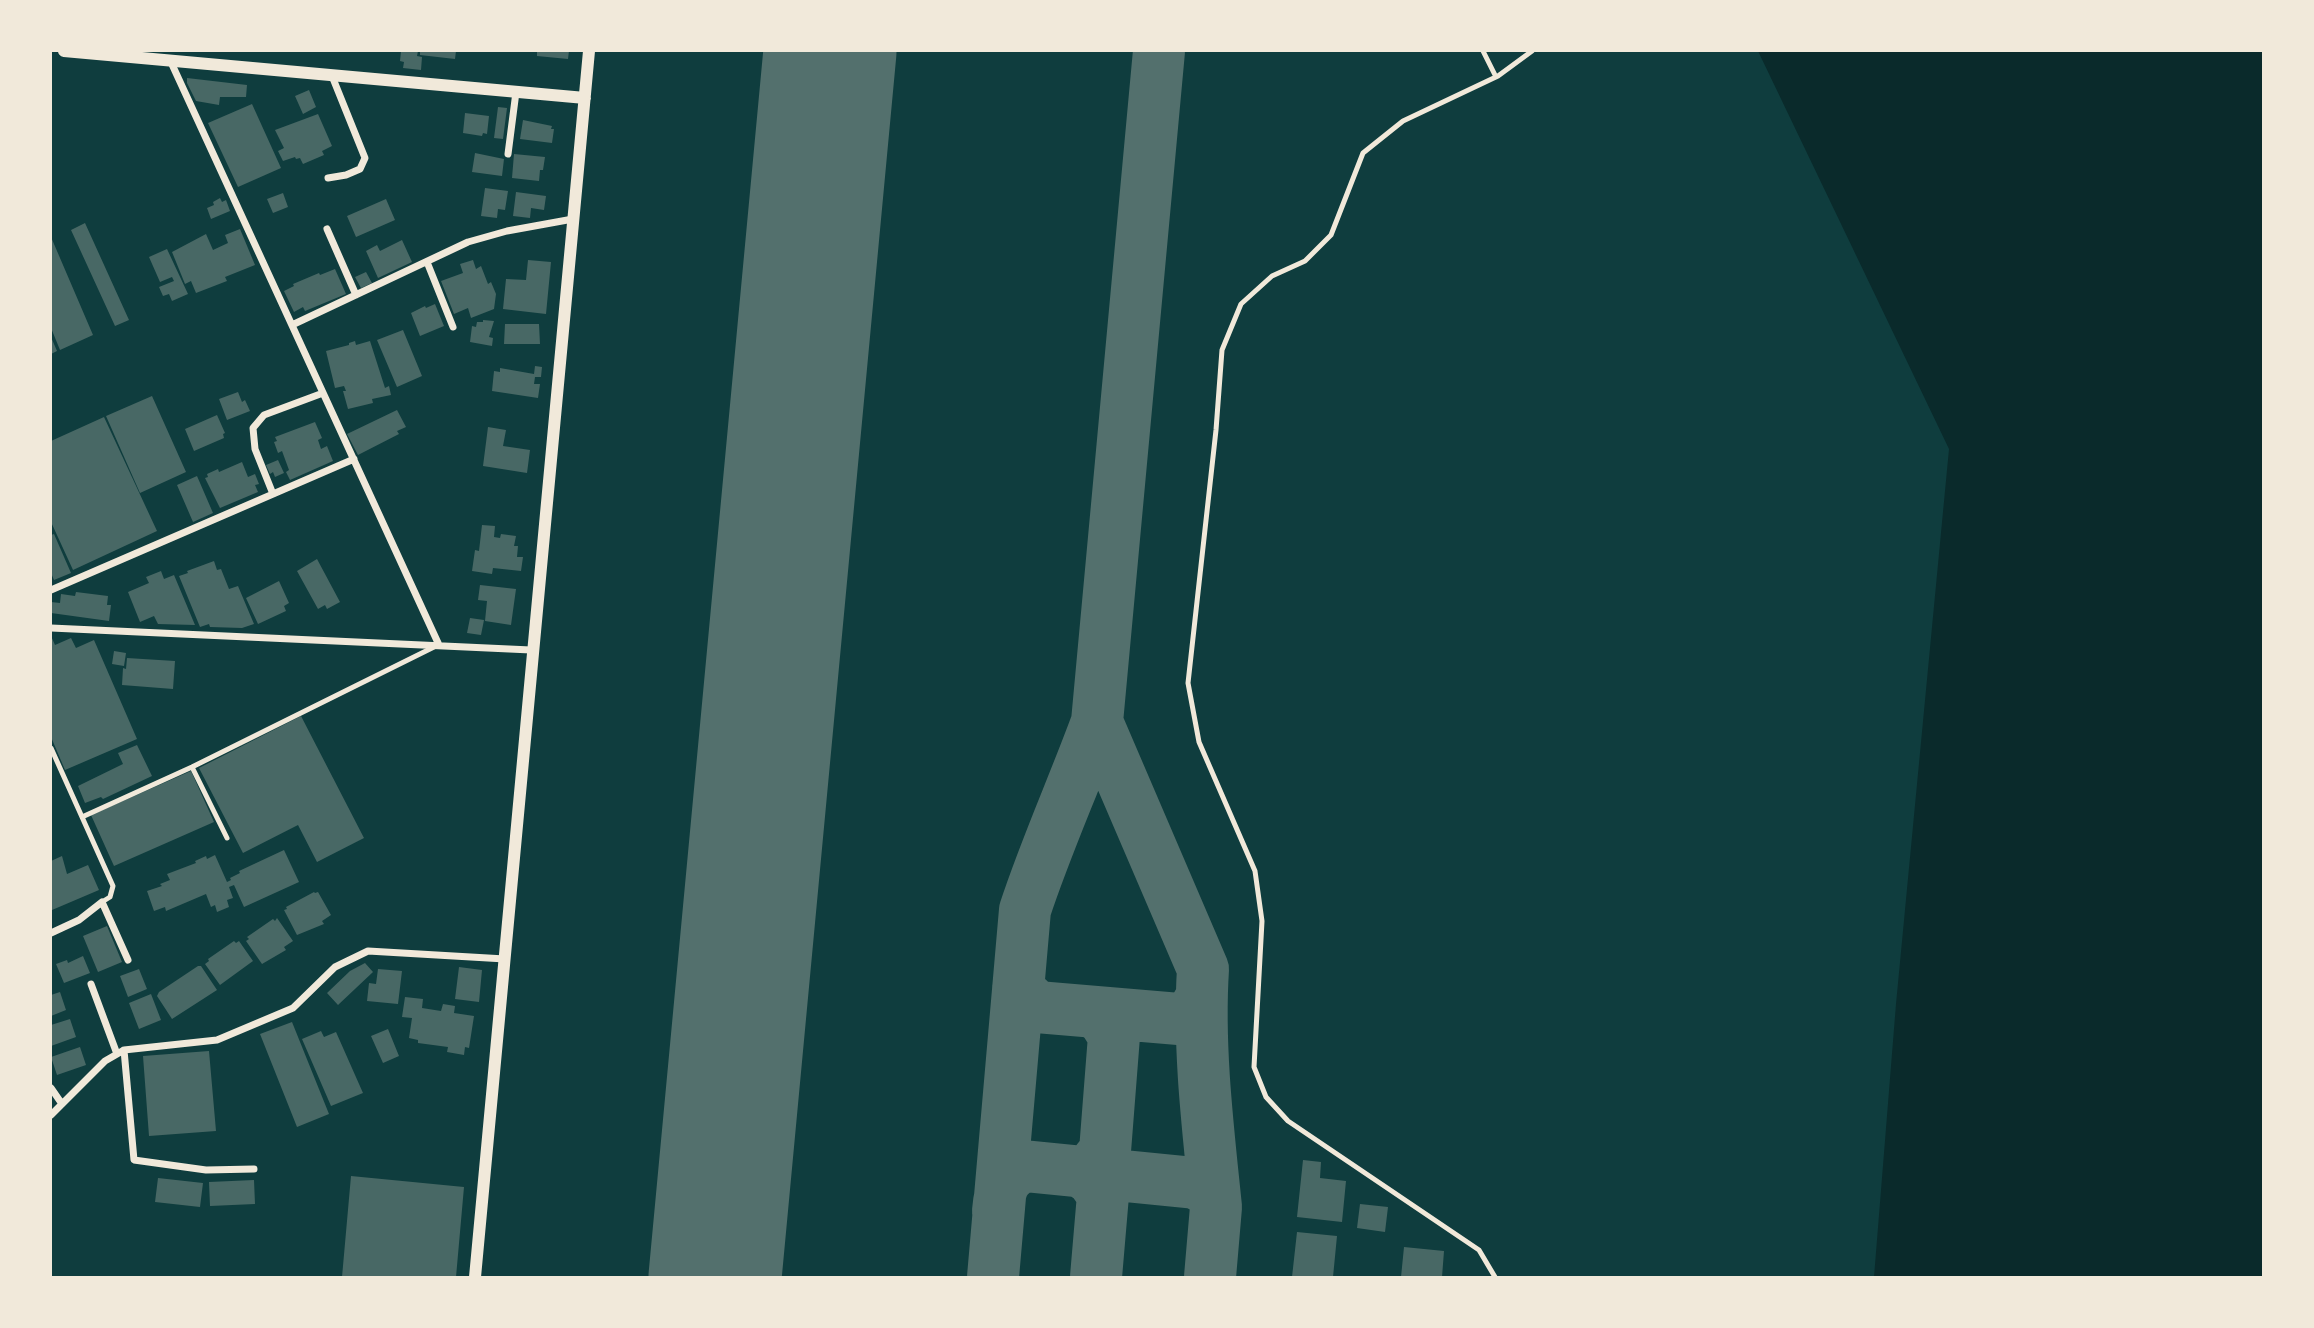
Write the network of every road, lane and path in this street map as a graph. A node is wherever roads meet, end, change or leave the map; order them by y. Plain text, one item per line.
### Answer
1 (64, 51) edge
2 (589, 51) edge
3 (1483, 51) edge
4 (1532, 51) edge
5 (170, 60) junction
6 (331, 75) junction
7 (1496, 77) junction
8 (516, 92) junction
9 (585, 98) junction
10 (508, 154) dead end
11 (328, 178) dead end
12 (573, 219) junction
13 (327, 229) dead end
14 (427, 262) junction
15 (356, 295) junction
16 (292, 325) junction
17 (453, 327) dead end
18 (323, 393) junction
19 (354, 459) junction
20 (273, 494) junction
21 (51, 590) edge
22 (51, 628) edge
23 (439, 645) junction
24 (531, 650) junction
25 (51, 748) edge
26 (192, 767) junction
27 (82, 817) junction
28 (227, 838) dead end
29 (102, 902) junction
30 (51, 933) edge
31 (505, 959) junction
32 (128, 960) dead end
33 (91, 984) dead end
34 (120, 1052) junction
35 (51, 1088) edge
36 (62, 1104) junction
37 (51, 1115) edge
38 (254, 1169) dead end
39 (475, 1277) edge
40 (1495, 1277) edge

1 - 5 street
2 - 9 street
3 - 7 lane
4 - 7 lane
5 - 6 street
5 - 16 street
6 - 8 street
6 - 11 street
7 - 40 lane
8 - 9 street
8 - 10 street
9 - 12 street
12 - 14 street
12 - 24 street
13 - 15 street
14 - 15 street
14 - 17 street
15 - 16 street
16 - 18 street
18 - 19 street
18 - 20 street
19 - 20 street
19 - 23 street
20 - 21 street
22 - 23 street
23 - 24 street
23 - 26 lane
24 - 31 street
25 - 27 lane
26 - 27 lane
26 - 28 lane
27 - 29 lane
29 - 30 street
29 - 32 street
31 - 34 street
31 - 39 street
33 - 34 street
34 - 36 street
34 - 38 street
35 - 36 street
36 - 37 street

